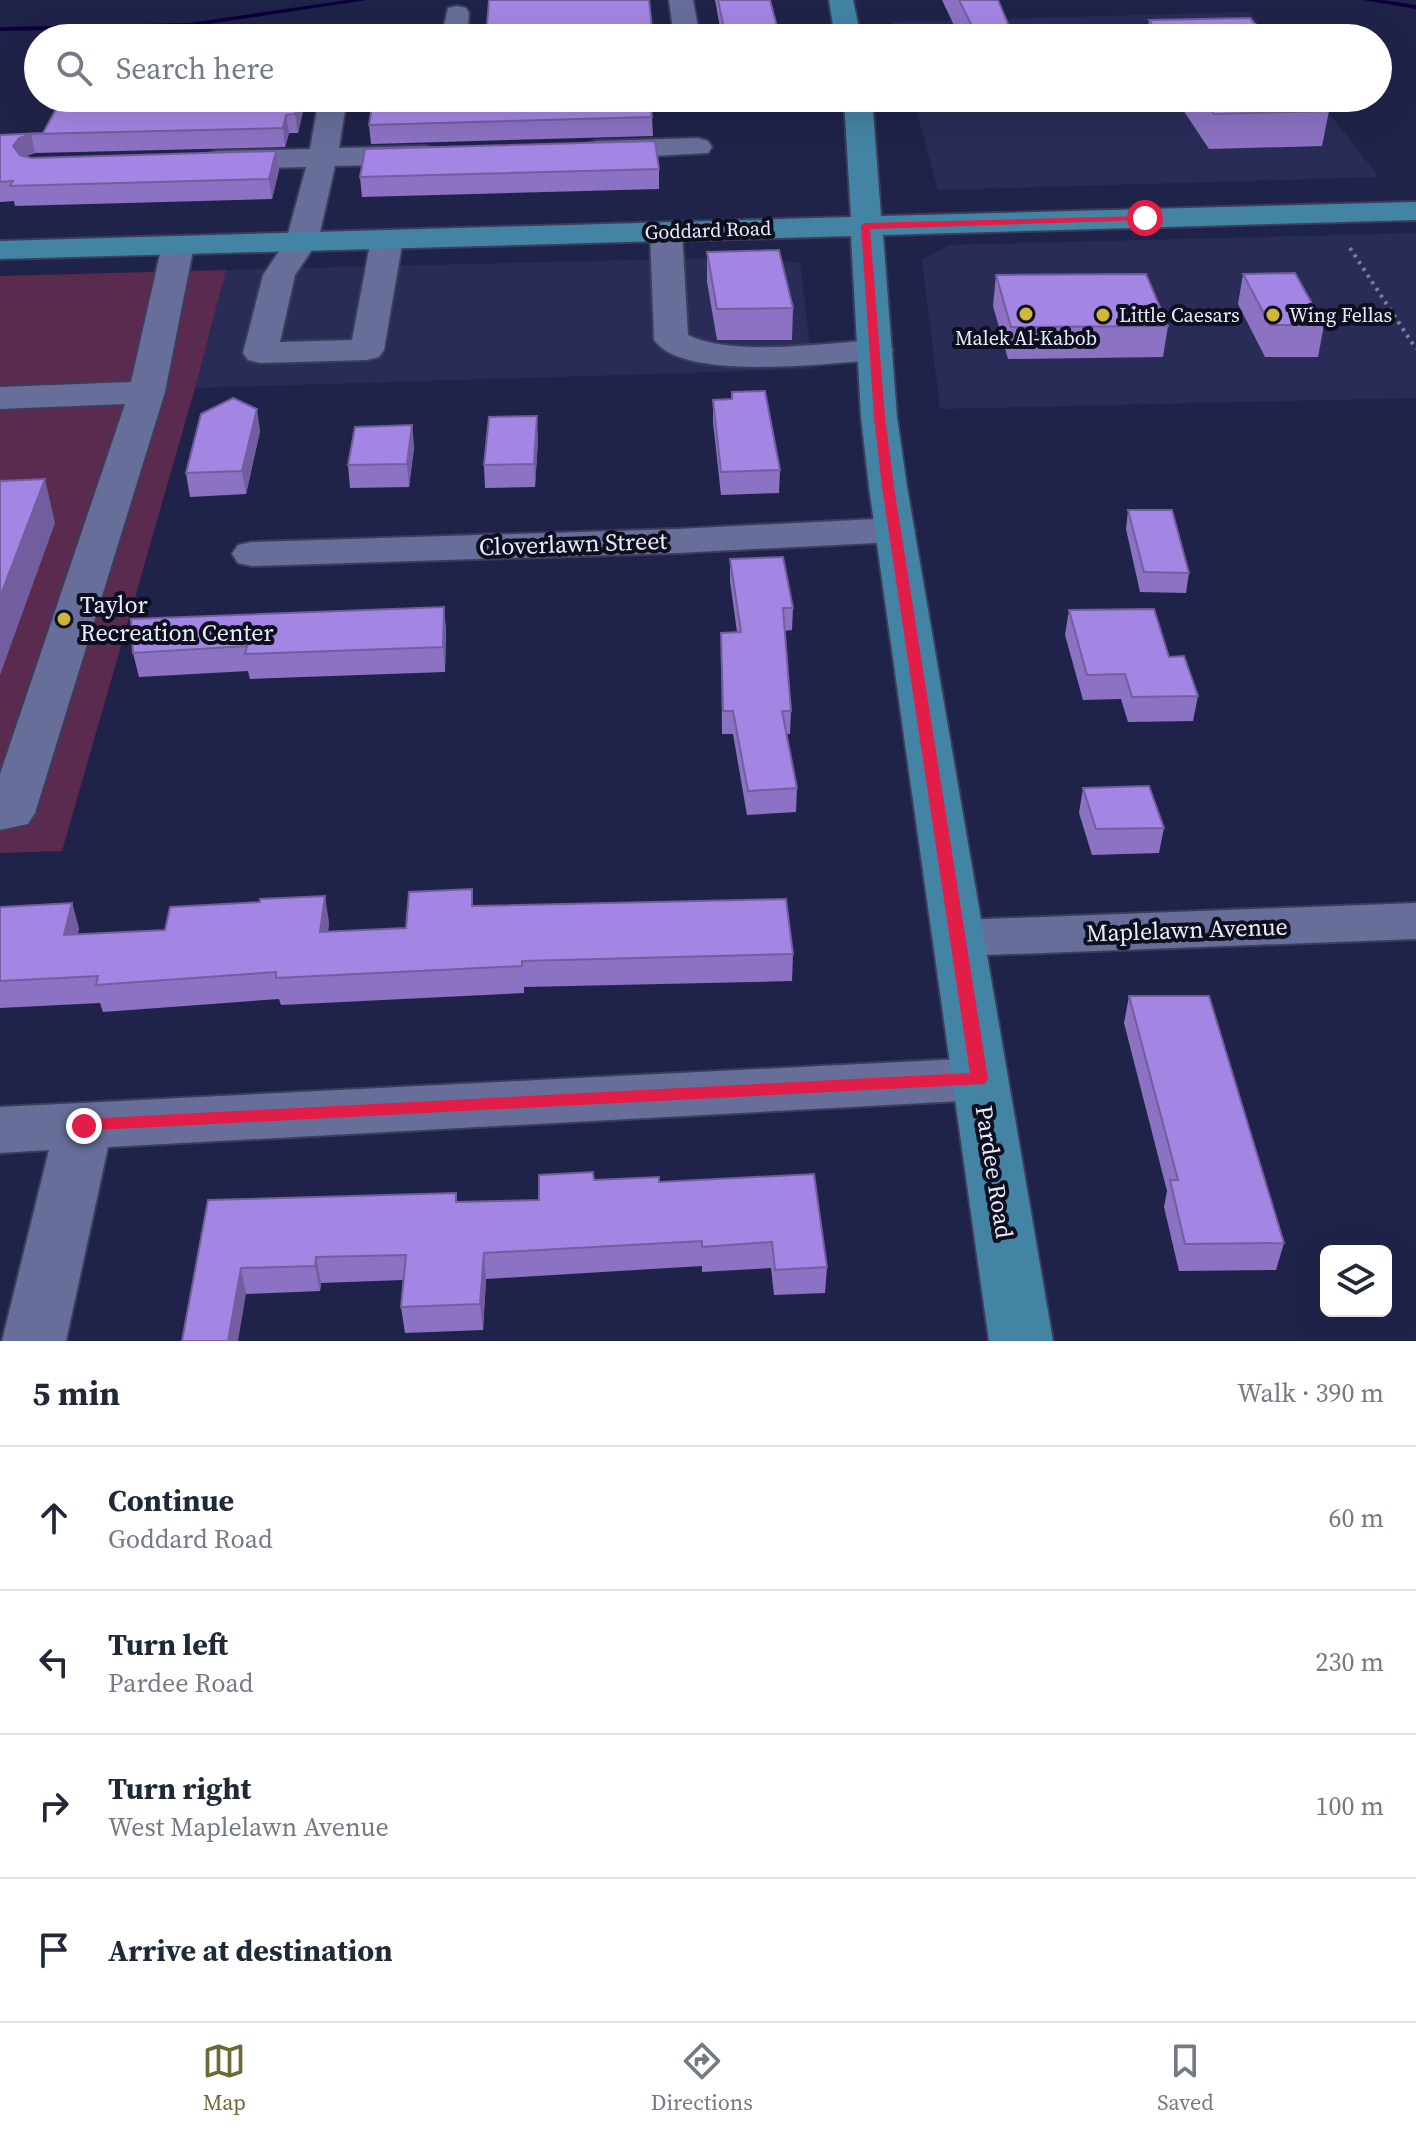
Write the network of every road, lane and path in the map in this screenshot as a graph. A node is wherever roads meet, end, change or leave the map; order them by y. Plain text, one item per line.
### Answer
1 (681, 0) edge
2 (841, 0) edge
3 (457, 13) dead end
4 (456, 24) edge
5 (685, 24) edge
6 (845, 24) edge
7 (331, 112) edge
8 (859, 112) edge
9 (698, 147) dead end
10 (573, 151) edge
11 (448, 154) edge
12 (323, 157) junction
13 (195, 161) edge
14 (1416, 211) edge
15 (865, 226) junction
16 (666, 231) junction
17 (387, 239) junction
18 (302, 241) junction
19 (178, 245) junction
20 (1350, 248) dead end
21 (0, 250) edge
22 (1416, 349) edge
23 (876, 350) junction
24 (147, 392) junction
25 (0, 398) edge
26 (895, 530) junction
27 (252, 554) dead end
28 (18, 734) edge
29 (0, 814) edge
30 (1416, 921) edge
31 (959, 938) junction
32 (980, 1079) junction
33 (84, 1126) junction
34 (0, 1130) edge
35 (34, 1341) edge
36 (1021, 1341) edge

1 - 5 street
2 - 6 main road
3 - 4 street
7 - 12 street
8 - 15 main road, Pardee Road
9 - 10 street
11 - 12 street
12 - 13 street
12 - 18 street
14 - 15 main road, Goddard Road
15 - 16 main road, Goddard Road
15 - 23 main road, Pardee Road
16 - 17 main road, Goddard Road
16 - 23 street
17 - 18 main road, Goddard Road
17 - 18 street
18 - 19 main road, Goddard Road
19 - 21 main road, Goddard Road
19 - 24 street
20 - 22 path
23 - 26 main road, Pardee Road
24 - 25 street
24 - 28 street
26 - 27 street, Cloverlawn Street
26 - 31 main road, Pardee Road
28 - 29 street
30 - 31 street, Maplelawn Avenue
31 - 32 main road, Pardee Road
32 - 33 street
32 - 36 main road, Pardee Road
33 - 34 street
33 - 35 street

